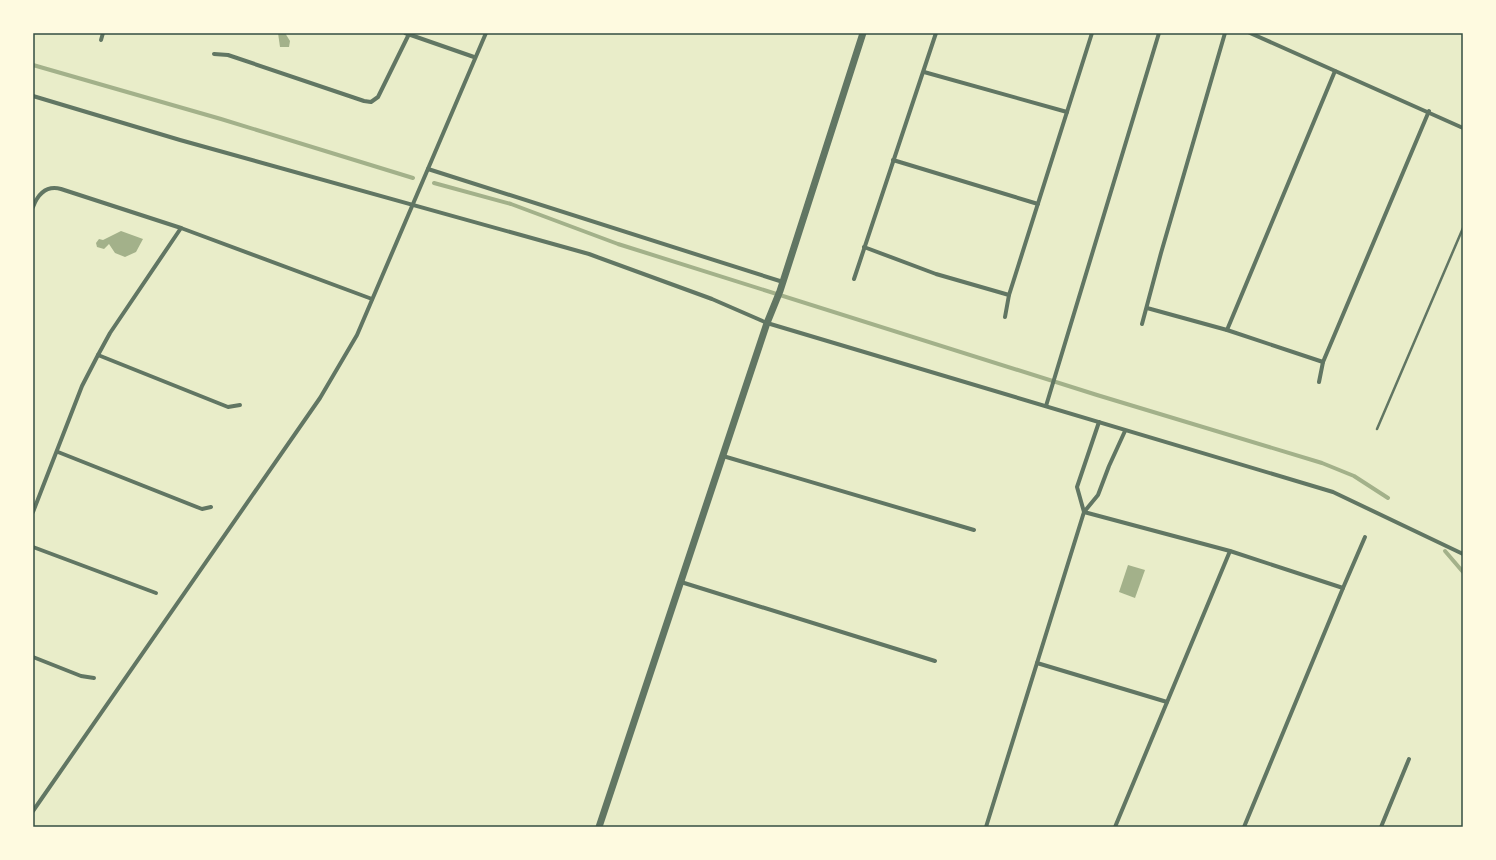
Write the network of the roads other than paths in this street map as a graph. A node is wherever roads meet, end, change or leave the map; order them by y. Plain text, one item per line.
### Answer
1 (103, 33) edge
2 (486, 33) edge
3 (863, 33) edge
4 (936, 33) edge
5 (1092, 33) edge
6 (1159, 33) edge
7 (1225, 33) edge
8 (1250, 33) edge
9 (407, 34) edge
10 (101, 40) dead end
11 (214, 54) dead end
12 (474, 57) junction
13 (1334, 71) junction
14 (924, 72) junction
15 (33, 96) edge
16 (1429, 111) junction
17 (1067, 112) junction
18 (1463, 128) edge
19 (893, 160) junction
20 (428, 169) junction
21 (1038, 204) junction
22 (414, 205) junction
23 (33, 207) edge
24 (180, 228) junction
25 (1463, 228) edge
26 (864, 247) junction
27 (854, 279) dead end
28 (783, 282) junction
29 (1009, 294) junction
30 (372, 299) junction
31 (1147, 308) junction
32 (1005, 317) dead end
33 (767, 322) junction
34 (1142, 324) dead end
35 (1227, 330) junction
36 (98, 355) junction
37 (1323, 362) junction
38 (1319, 382) dead end
39 (240, 405) dead end
40 (1046, 406) junction
41 (1099, 422) junction
42 (1377, 429) dead end
43 (1125, 431) junction
44 (58, 452) junction
45 (723, 456) junction
46 (211, 507) dead end
47 (33, 512) edge
48 (1084, 512) junction
49 (974, 530) dead end
50 (1364, 538) dead end
51 (33, 547) edge
52 (1230, 551) junction
53 (1463, 554) edge
54 (681, 582) junction
55 (1343, 588) junction
56 (156, 592) dead end
57 (33, 657) edge
58 (935, 661) dead end
59 (1037, 663) junction
60 (94, 678) dead end
61 (1167, 702) junction
62 (1409, 759) dead end
63 (33, 811) edge
64 (599, 827) edge
65 (986, 827) edge
66 (1115, 827) edge
67 (1244, 827) edge
68 (1381, 827) edge

1 - 10 street
2 - 12 street
3 - 28 street
4 - 14 street
5 - 17 street
6 - 40 street
7 - 31 street
8 - 13 street
9 - 11 street
9 - 12 street
12 - 20 street
13 - 16 street
13 - 35 street
14 - 17 street
14 - 19 street
15 - 22 street
16 - 18 street
16 - 37 street
17 - 21 street
19 - 21 street
19 - 26 street
20 - 22 street
20 - 28 street
21 - 29 street
22 - 30 street
22 - 33 street
23 - 24 street
24 - 30 street
24 - 36 street
25 - 42 lane
26 - 27 street
26 - 29 street
28 - 33 street
29 - 32 street
30 - 63 street
31 - 34 street
31 - 35 street
33 - 40 street
33 - 45 street
35 - 37 street
36 - 39 street
36 - 44 street
37 - 38 street
40 - 41 street
41 - 43 street
41 - 48 street
43 - 48 street
43 - 53 street
44 - 46 street
44 - 47 street
45 - 49 street
45 - 54 street
48 - 52 street
48 - 59 street
50 - 55 street
51 - 56 street
52 - 55 street
52 - 61 street
54 - 58 street
54 - 64 street
55 - 67 street
57 - 60 street
59 - 61 street
59 - 65 street
61 - 66 street
62 - 68 street

